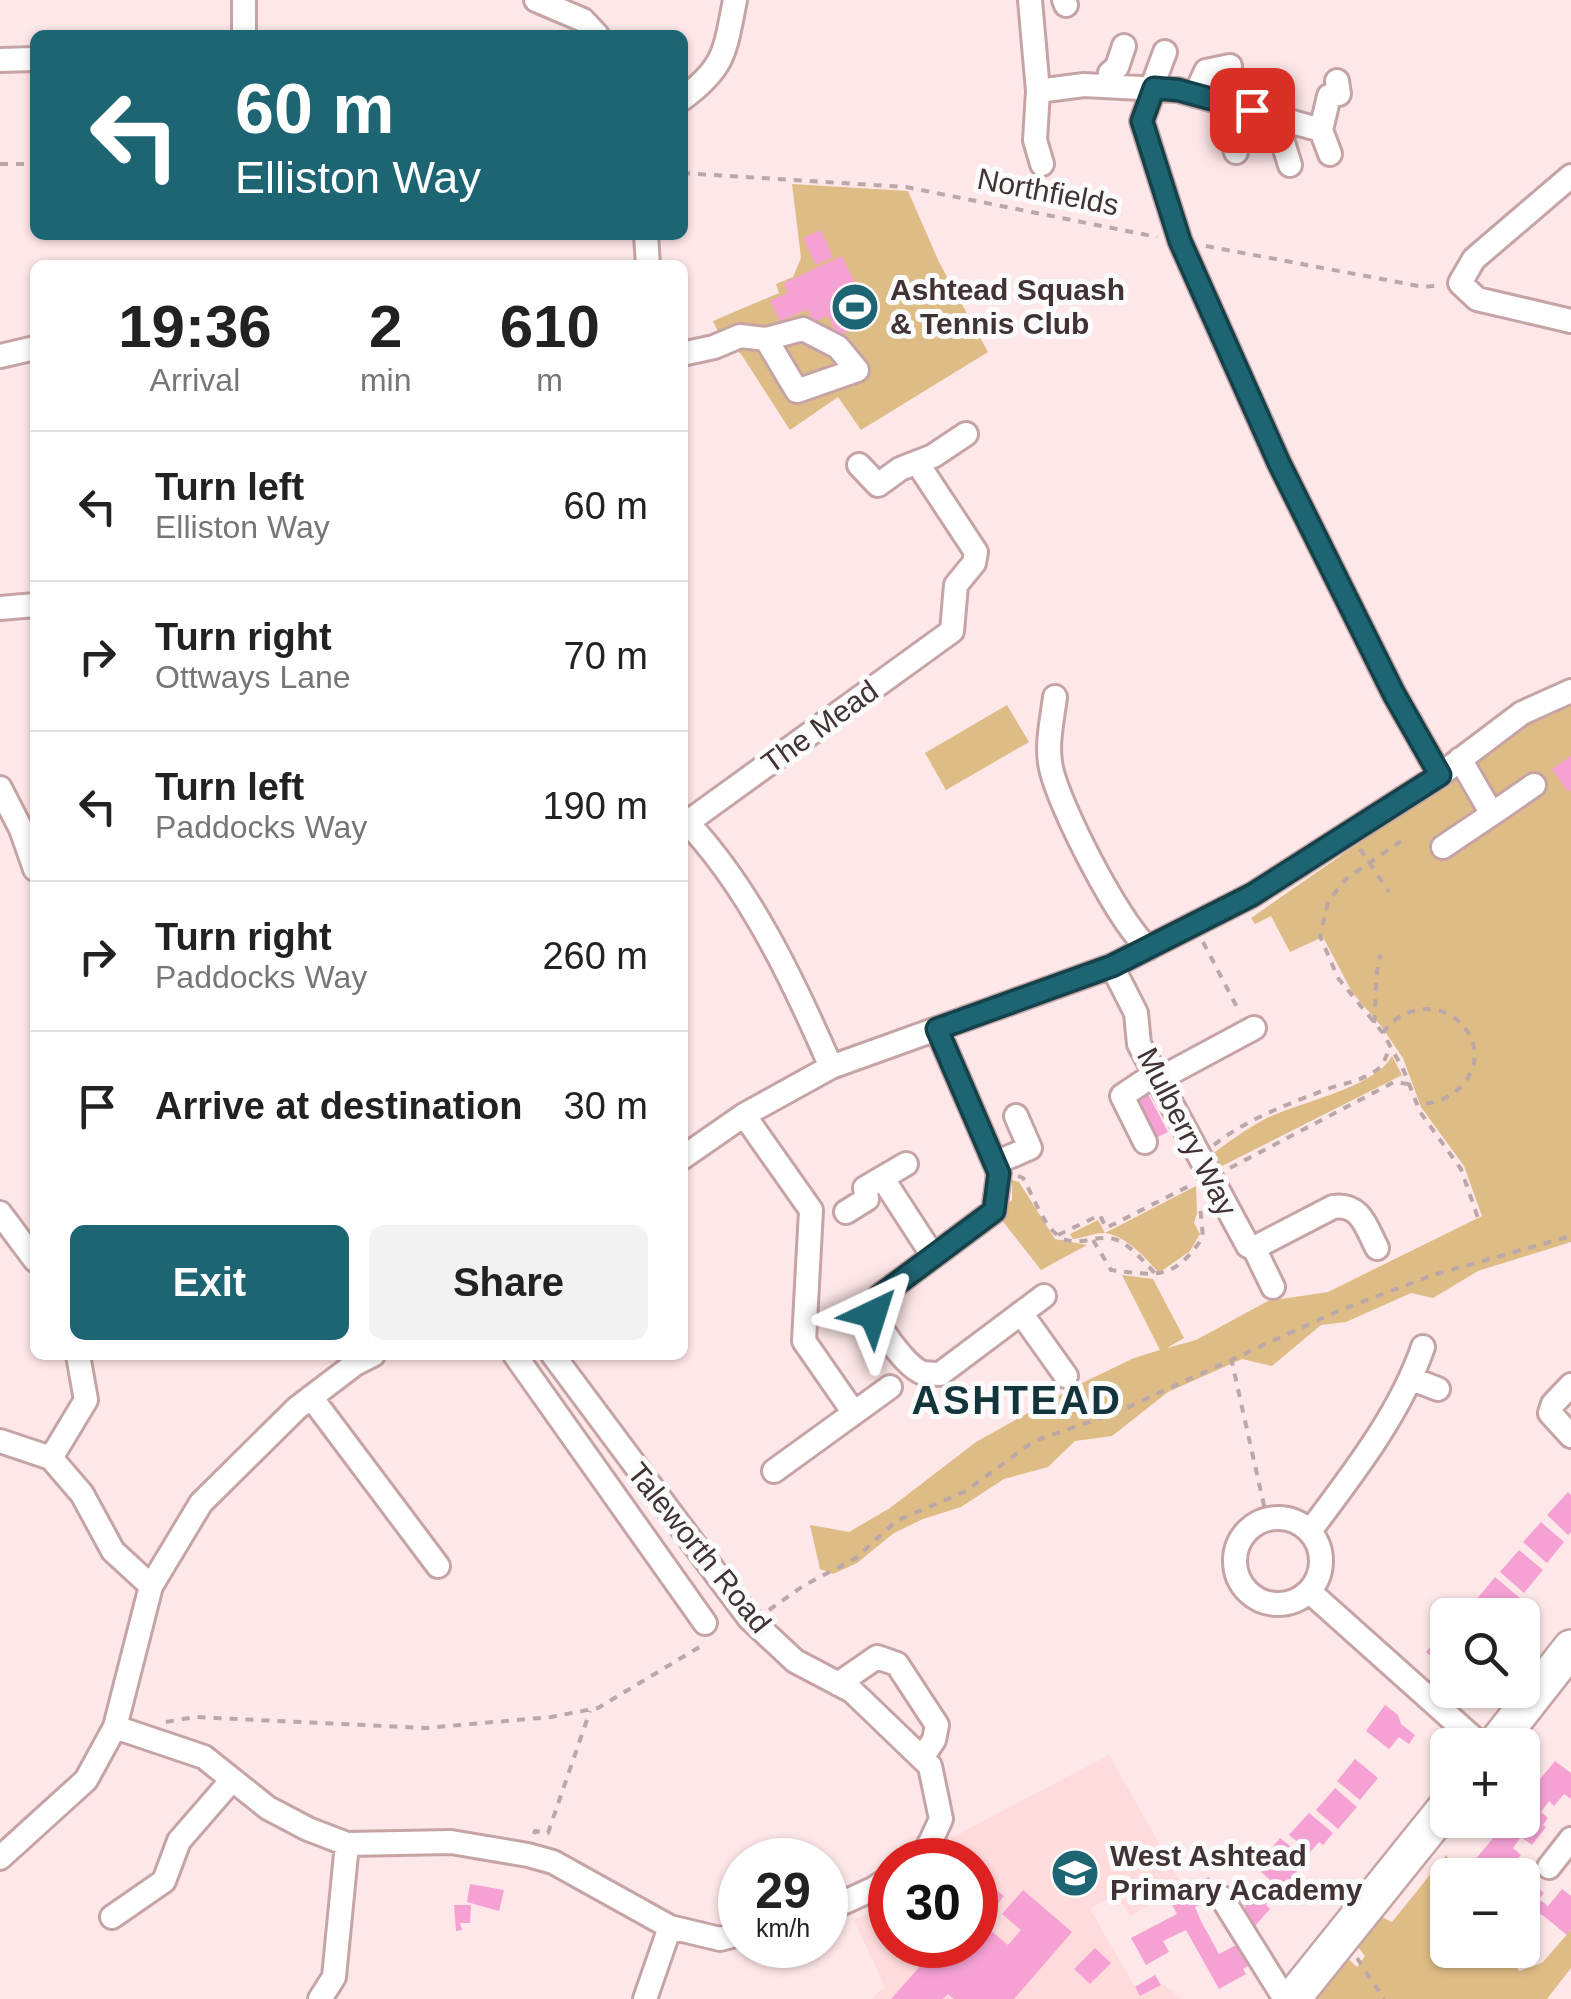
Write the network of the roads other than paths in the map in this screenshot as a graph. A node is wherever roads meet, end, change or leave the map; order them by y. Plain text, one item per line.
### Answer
1 (244, 0) edge
2 (536, 0) edge
3 (735, 0) edge
4 (1030, 0) edge
5 (244, 30) edge
6 (592, 30) edge
7 (1124, 46) dead end
8 (1166, 52) dead end
9 (0, 60) edge
10 (30, 60) edge
11 (1230, 66) dead end
12 (1338, 81) dead end
13 (1110, 86) junction
14 (1153, 88) junction
15 (1038, 91) junction
16 (688, 95) edge
17 (1195, 95) junction
18 (1228, 104) junction
19 (1274, 117) junction
20 (1321, 130) junction
21 (1236, 152) dead end
22 (1330, 154) dead end
23 (1042, 164) dead end
24 (1290, 165) dead end
25 (1571, 176) edge
26 (1571, 322) edge
27 (766, 339) dead end
28 (30, 349) edge
29 (688, 352) edge
30 (0, 356) edge
31 (966, 434) dead end
32 (859, 464) dead end
33 (918, 464) junction
34 (30, 605) edge
35 (0, 608) edge
36 (1571, 691) edge
37 (1055, 698) dead end
38 (1460, 759) junction
39 (1440, 775) junction
40 (1534, 785) dead end
41 (0, 788) edge
42 (1492, 814) junction
43 (688, 817) edge
44 (688, 823) edge
45 (1444, 847) dead end
46 (30, 856) edge
47 (1148, 948) junction
48 (1112, 966) junction
49 (937, 1029) junction
50 (1252, 1030) road end
51 (832, 1068) junction
52 (1157, 1077) junction
53 (744, 1114) junction
54 (1016, 1116) dead end
55 (1145, 1142) dead end
56 (688, 1149) edge
57 (906, 1164) dead end
58 (997, 1168) junction
59 (882, 1178) junction
60 (846, 1212) dead end
61 (0, 1213) edge
62 (1249, 1245) junction
63 (1376, 1248) dead end
64 (30, 1253) edge
65 (934, 1256) junction
66 (1273, 1287) dead end
67 (1044, 1296) dead end
68 (1021, 1314) junction
69 (1424, 1347) dead end
70 (79, 1360) edge
71 (357, 1360) edge
72 (519, 1360) edge
73 (557, 1360) edge
74 (1066, 1376) dead end
75 (1412, 1380) junction
76 (1571, 1385) edge
77 (890, 1387) dead end
78 (1438, 1389) dead end
79 (311, 1397) junction
80 (854, 1413) junction
81 (1571, 1436) edge
82 (0, 1441) edge
83 (51, 1458) junction
84 (774, 1472) dead end
85 (1310, 1530) junction
86 (438, 1566) dead end
87 (151, 1586) junction
88 (1310, 1592) junction
89 (705, 1623) dead end
90 (1565, 1666) edge
91 (838, 1684) junction
92 (121, 1728) junction
93 (1462, 1728) edge
94 (1510, 1728) edge
95 (922, 1758) junction
96 (232, 1781) junction
97 (1430, 1828) edge
98 (930, 1838) edge
99 (1571, 1839) edge
100 (347, 1844) junction
101 (0, 1858) edge
102 (1549, 1867) dead end
103 (1222, 1898) dead end
104 (112, 1917) dead end
105 (670, 1927) junction
106 (718, 1939) edge
107 (320, 1999) edge
108 (645, 1999) edge
109 (1289, 1999) edge

1 - 5 street
2 - 6 street
3 - 16 street
4 - 15 street
7 - 13 street
8 - 14 street
9 - 10 street
11 - 17 street
12 - 20 street
13 - 14 street
13 - 15 street
14 - 17 street
14 - 39 street
15 - 23 street
17 - 18 street
18 - 19 street
18 - 21 street
19 - 20 street
19 - 24 street
20 - 22 street
25 - 26 street
27 - 29 street
28 - 30 street
31 - 33 street
32 - 33 street
33 - 43 street, The Mead
34 - 35 street
36 - 38 street
37 - 47 street
38 - 39 street
38 - 42 street
39 - 47 street
40 - 42 street
41 - 46 street
42 - 45 street
44 - 51 street
47 - 48 street
48 - 49 street
48 - 52 street, Mulberry Way
49 - 51 street
49 - 58 street
50 - 52 street
51 - 53 street
52 - 55 street
52 - 62 street, Mulberry Way
53 - 56 street
53 - 80 street
54 - 58 street
57 - 59 street
58 - 65 street
59 - 60 street
59 - 65 street
61 - 64 street
62 - 63 street
62 - 66 street, Mulberry Way
65 - 68 street
67 - 68 street
68 - 74 street
69 - 75 street
70 - 83 street
71 - 79 street
72 - 89 street
73 - 91 street, Taleworth Road
75 - 78 street
75 - 85 street
76 - 81 street
77 - 80 street
79 - 86 street
79 - 87 street
80 - 84 street
82 - 83 street
83 - 87 street
85 - 88 street
85 - 88 street
87 - 92 street
88 - 93 street
90 - 94 highway
91 - 95 street, Taleworth Road
91 - 95 street
92 - 96 street
92 - 101 street
95 - 98 street, Taleworth Road
96 - 100 street
96 - 104 street
97 - 109 highway
99 - 102 street
100 - 105 street
100 - 107 street
103 - 109 street
105 - 106 street
105 - 108 street

